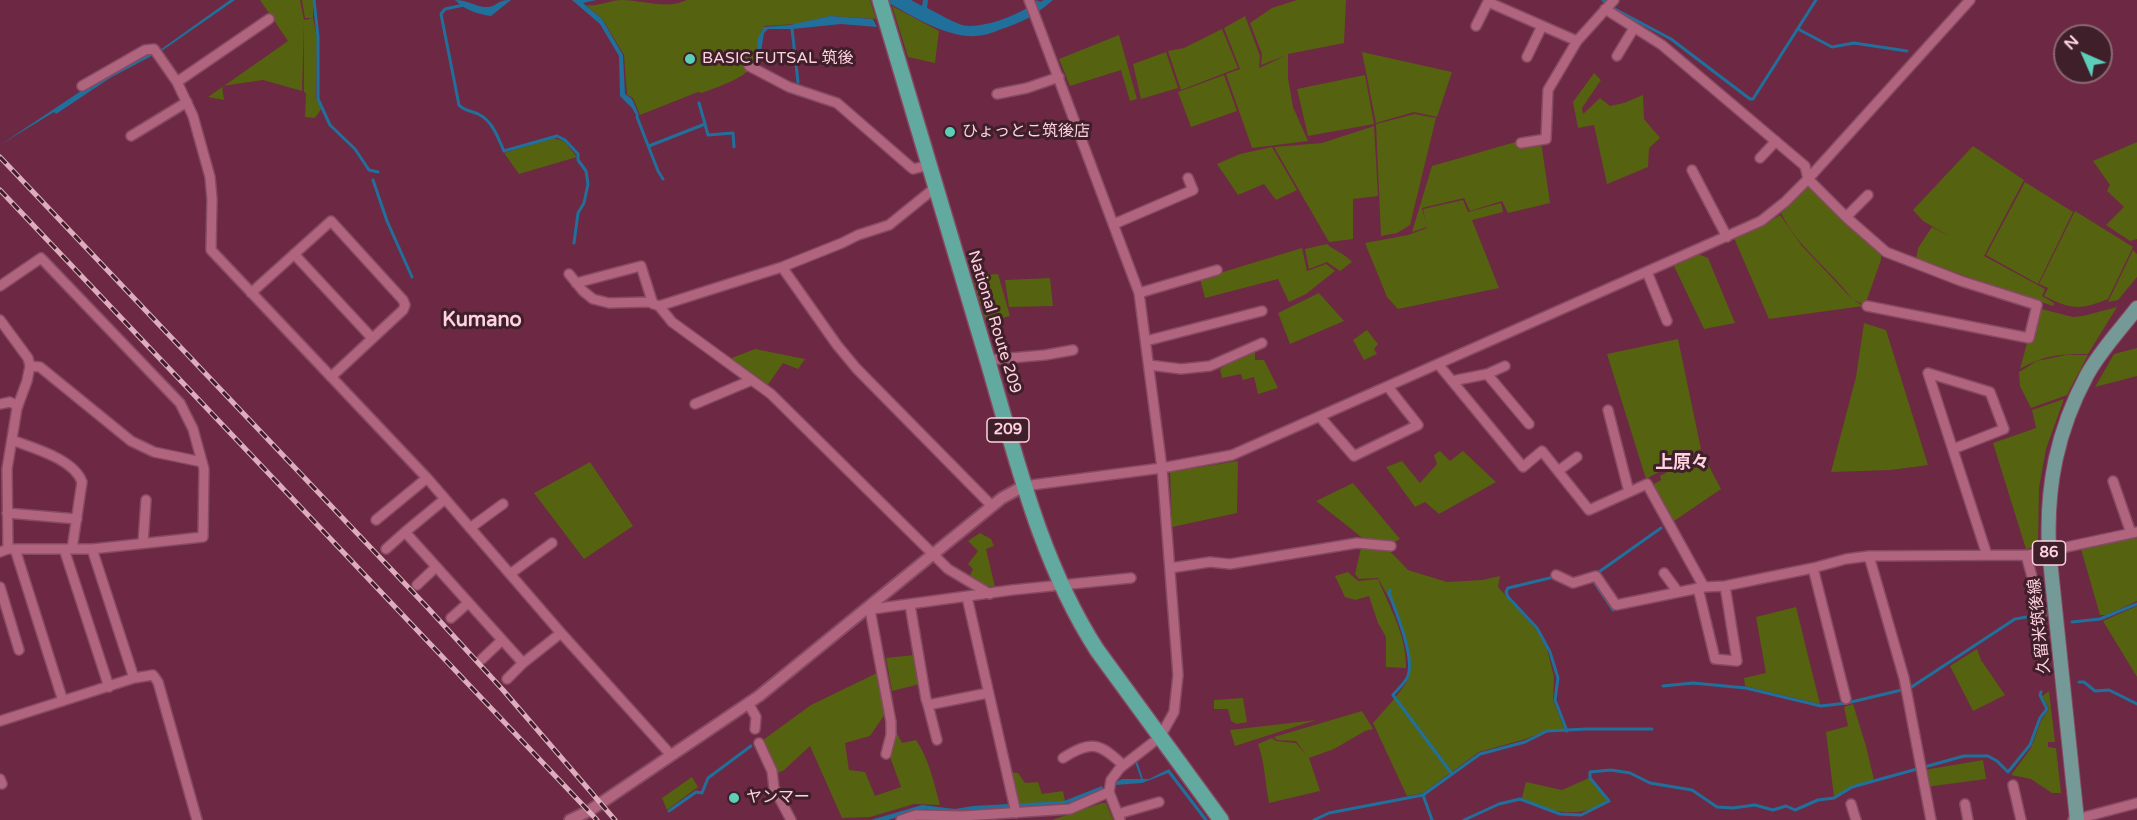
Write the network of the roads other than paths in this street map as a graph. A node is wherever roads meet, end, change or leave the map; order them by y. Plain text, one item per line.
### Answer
1 (880, 0) edge
2 (1614, 0) edge
3 (1971, 0) edge
4 (1486, 1) edge
5 (1030, 2) edge
6 (1501, 3) edge
7 (1605, 9) junction
8 (269, 19) dead end
9 (1476, 26) dead end
10 (1542, 26) junction
11 (1634, 28) junction
12 (1577, 41) junction
13 (1617, 56) dead end
14 (1527, 57) dead end
15 (749, 66) dead end
16 (1059, 77) junction
17 (177, 82) junction
18 (82, 86) dead end
19 (998, 94) dead end
20 (187, 102) junction
21 (131, 136) dead end
22 (1776, 141) junction
23 (1521, 143) dead end
24 (1760, 158) dead end
25 (929, 165) junction
26 (1692, 170) dead end
27 (1188, 178) dead end
28 (1808, 179) junction
29 (936, 187) junction
30 (1868, 195) dead end
31 (1846, 217) junction
32 (1114, 224) junction
33 (1727, 237) junction
34 (294, 254) junction
35 (782, 267) junction
36 (1217, 270) dead end
37 (1647, 272) junction
38 (569, 274) dead end
39 (576, 283) junction
40 (0, 286) edge
41 (251, 293) junction
42 (1139, 293) junction
43 (656, 305) junction
44 (1867, 306) dead end
45 (2137, 308) edge
46 (1262, 311) dead end
47 (0, 320) edge
48 (1667, 321) dead end
49 (372, 338) junction
50 (1146, 341) junction
51 (1262, 343) dead end
52 (1073, 350) dead end
53 (987, 360) junction
54 (1438, 364) junction
55 (1149, 365) junction
56 (30, 366) junction
57 (1505, 366) dead end
58 (1487, 374) junction
59 (331, 377) junction
60 (752, 380) junction
61 (1452, 381) junction
62 (1388, 387) junction
63 (0, 404) edge
64 (695, 404) dead end
65 (18, 406) junction
66 (1608, 410) dead end
67 (1320, 417) junction
68 (1529, 424) dead end
69 (12, 440) junction
70 (1953, 448) junction
71 (1577, 457) dead end
72 (202, 462) junction
73 (1162, 468) junction
74 (1558, 471) junction
75 (427, 478) junction
76 (2113, 481) dead end
77 (1024, 486) junction
78 (1629, 492) junction
79 (445, 499) junction
80 (146, 500) dead end
81 (4, 504) edge
82 (503, 504) dead end
83 (992, 506) junction
84 (7, 513) junction
85 (76, 519) junction
86 (376, 520) dead end
87 (470, 528) junction
88 (405, 532) junction
89 (2134, 532) edge
90 (143, 543) junction
91 (552, 543) dead end
92 (1391, 546) dead end
93 (68, 549) junction
94 (92, 549) junction
95 (386, 549) dead end
96 (7, 550) edge
97 (2049, 550) junction
98 (933, 554) junction
99 (1987, 555) junction
100 (2026, 555) junction
101 (1869, 556) junction
102 (436, 567) junction
103 (1170, 568) junction
104 (1813, 568) junction
105 (1664, 573) dead end
106 (510, 574) junction
107 (1556, 575) dead end
108 (1131, 578) dead end
109 (417, 585) dead end
110 (1060, 586) junction
111 (1725, 586) junction
112 (0, 587) edge
113 (1701, 588) junction
114 (1678, 592) junction
115 (990, 594) junction
116 (967, 597) junction
117 (468, 603) junction
118 (910, 605) junction
119 (867, 610) junction
120 (2042, 613) dead end
121 (451, 618) dead end
122 (561, 633) junction
123 (501, 641) junction
124 (19, 650) dead end
125 (482, 659) dead end
126 (523, 663) junction
127 (134, 678) junction
128 (507, 679) dead end
129 (109, 687) junction
130 (988, 693) junction
131 (1846, 699) dead end
132 (63, 701) junction
133 (748, 704) junction
134 (928, 705) junction
135 (0, 721) edge
136 (755, 729) dead end
137 (1160, 737) junction
138 (937, 740) dead end
139 (759, 743) dead end
140 (886, 754) dead end
141 (671, 755) junction
142 (1063, 758) dead end
143 (1123, 765) junction
144 (2013, 784) dead end
145 (1109, 792) junction
146 (1159, 802) dead end
147 (2137, 803) edge
148 (1851, 804) dead end
149 (1965, 804) dead end
150 (1021, 815) edge
151 (1119, 817) edge
152 (957, 818) edge
153 (197, 820) edge
154 (570, 820) edge
155 (791, 820) edge
156 (901, 820) edge
157 (1221, 820) edge
158 (1856, 820) edge
159 (1931, 820) edge
160 (1968, 820) edge
161 (2021, 820) edge
162 (2075, 820) edge

1 - 25 highway, National Route 209 / 209
2 - 7 street
3 - 28 street
4 - 6 street
4 - 9 street
5 - 16 street
6 - 10 street
7 - 11 street
7 - 12 street
8 - 17 street
10 - 12 street
10 - 14 street
11 - 13 street
11 - 22 street
12 - 23 street
15 - 25 street
16 - 19 street
16 - 32 street
17 - 18 street
17 - 20 street
20 - 21 street
20 - 41 street
22 - 24 street
22 - 28 street
25 - 29 highway, National Route 209 / 209
26 - 33 street
27 - 32 street
28 - 31 street
28 - 33 street
29 - 35 street
29 - 53 highway, National Route 209 / 209
30 - 31 street
31 - 44 street
32 - 42 street
33 - 37 street
34 - 41 street
34 - 49 street
34 - 49 street
35 - 43 street
35 - 83 street
36 - 42 street
37 - 48 street
37 - 54 street
38 - 39 street
39 - 43 street
39 - 43 street
40 - 72 street
41 - 59 street
42 - 50 street
43 - 60 street
45 - 97 main road, 久留米筑後線 / 86
46 - 50 street
47 - 56 street
49 - 59 street
50 - 55 street
51 - 55 street
52 - 53 street
53 - 77 highway, National Route 209 / 209
54 - 61 street
54 - 62 street
55 - 73 street
56 - 65 street
56 - 72 street
57 - 58 street
58 - 61 street
58 - 68 street
59 - 75 street
60 - 64 street
60 - 98 street
61 - 74 street
62 - 67 street
62 - 67 street
63 - 65 street
65 - 69 street
66 - 78 street
67 - 73 street
69 - 81 street
69 - 85 street
70 - 70 street
70 - 99 street
71 - 74 street
72 - 90 street
73 - 77 street
73 - 103 street
74 - 78 street
75 - 79 street
75 - 86 street
76 - 89 street
77 - 83 street
77 - 110 highway, National Route 209 / 209
78 - 113 street
79 - 87 street
79 - 88 street
80 - 90 street
81 - 84 street
82 - 87 street
83 - 98 street
84 - 85 street
84 - 96 street
85 - 93 street
87 - 106 street
88 - 95 street
88 - 102 street
89 - 97 street
90 - 94 street
91 - 106 street
92 - 103 street
93 - 94 street
93 - 96 street
93 - 129 street
94 - 127 street
96 - 132 street
97 - 100 street
97 - 162 main road, 久留米筑後線 / 86
98 - 115 street
98 - 119 street
99 - 100 street
99 - 101 street
100 - 120 street
101 - 104 street
101 - 159 street
102 - 109 street
102 - 117 street
103 - 137 street
104 - 111 street
104 - 131 street
105 - 114 street
106 - 122 street
107 - 114 street
108 - 110 street
110 - 115 street
110 - 137 highway, National Route 209 / 209
111 - 113 street
111 - 113 street
112 - 124 street
113 - 114 street
115 - 116 street
116 - 118 street
116 - 130 street
117 - 121 street
117 - 123 street
118 - 119 street
118 - 134 street
119 - 133 street
119 - 140 street
122 - 126 street
122 - 141 street
123 - 125 street
123 - 126 street
126 - 128 street
127 - 129 street
127 - 153 street
129 - 132 street
130 - 134 street
130 - 150 street
132 - 135 street
133 - 136 street
133 - 141 street
134 - 138 street
137 - 143 street
137 - 157 highway, National Route 209 / 209
139 - 155 street
141 - 154 street
142 - 143 street
143 - 145 street
144 - 161 street
145 - 150 street
145 - 151 street
146 - 151 street
147 - 162 street
148 - 158 street
149 - 160 street
150 - 152 street
152 - 156 street

